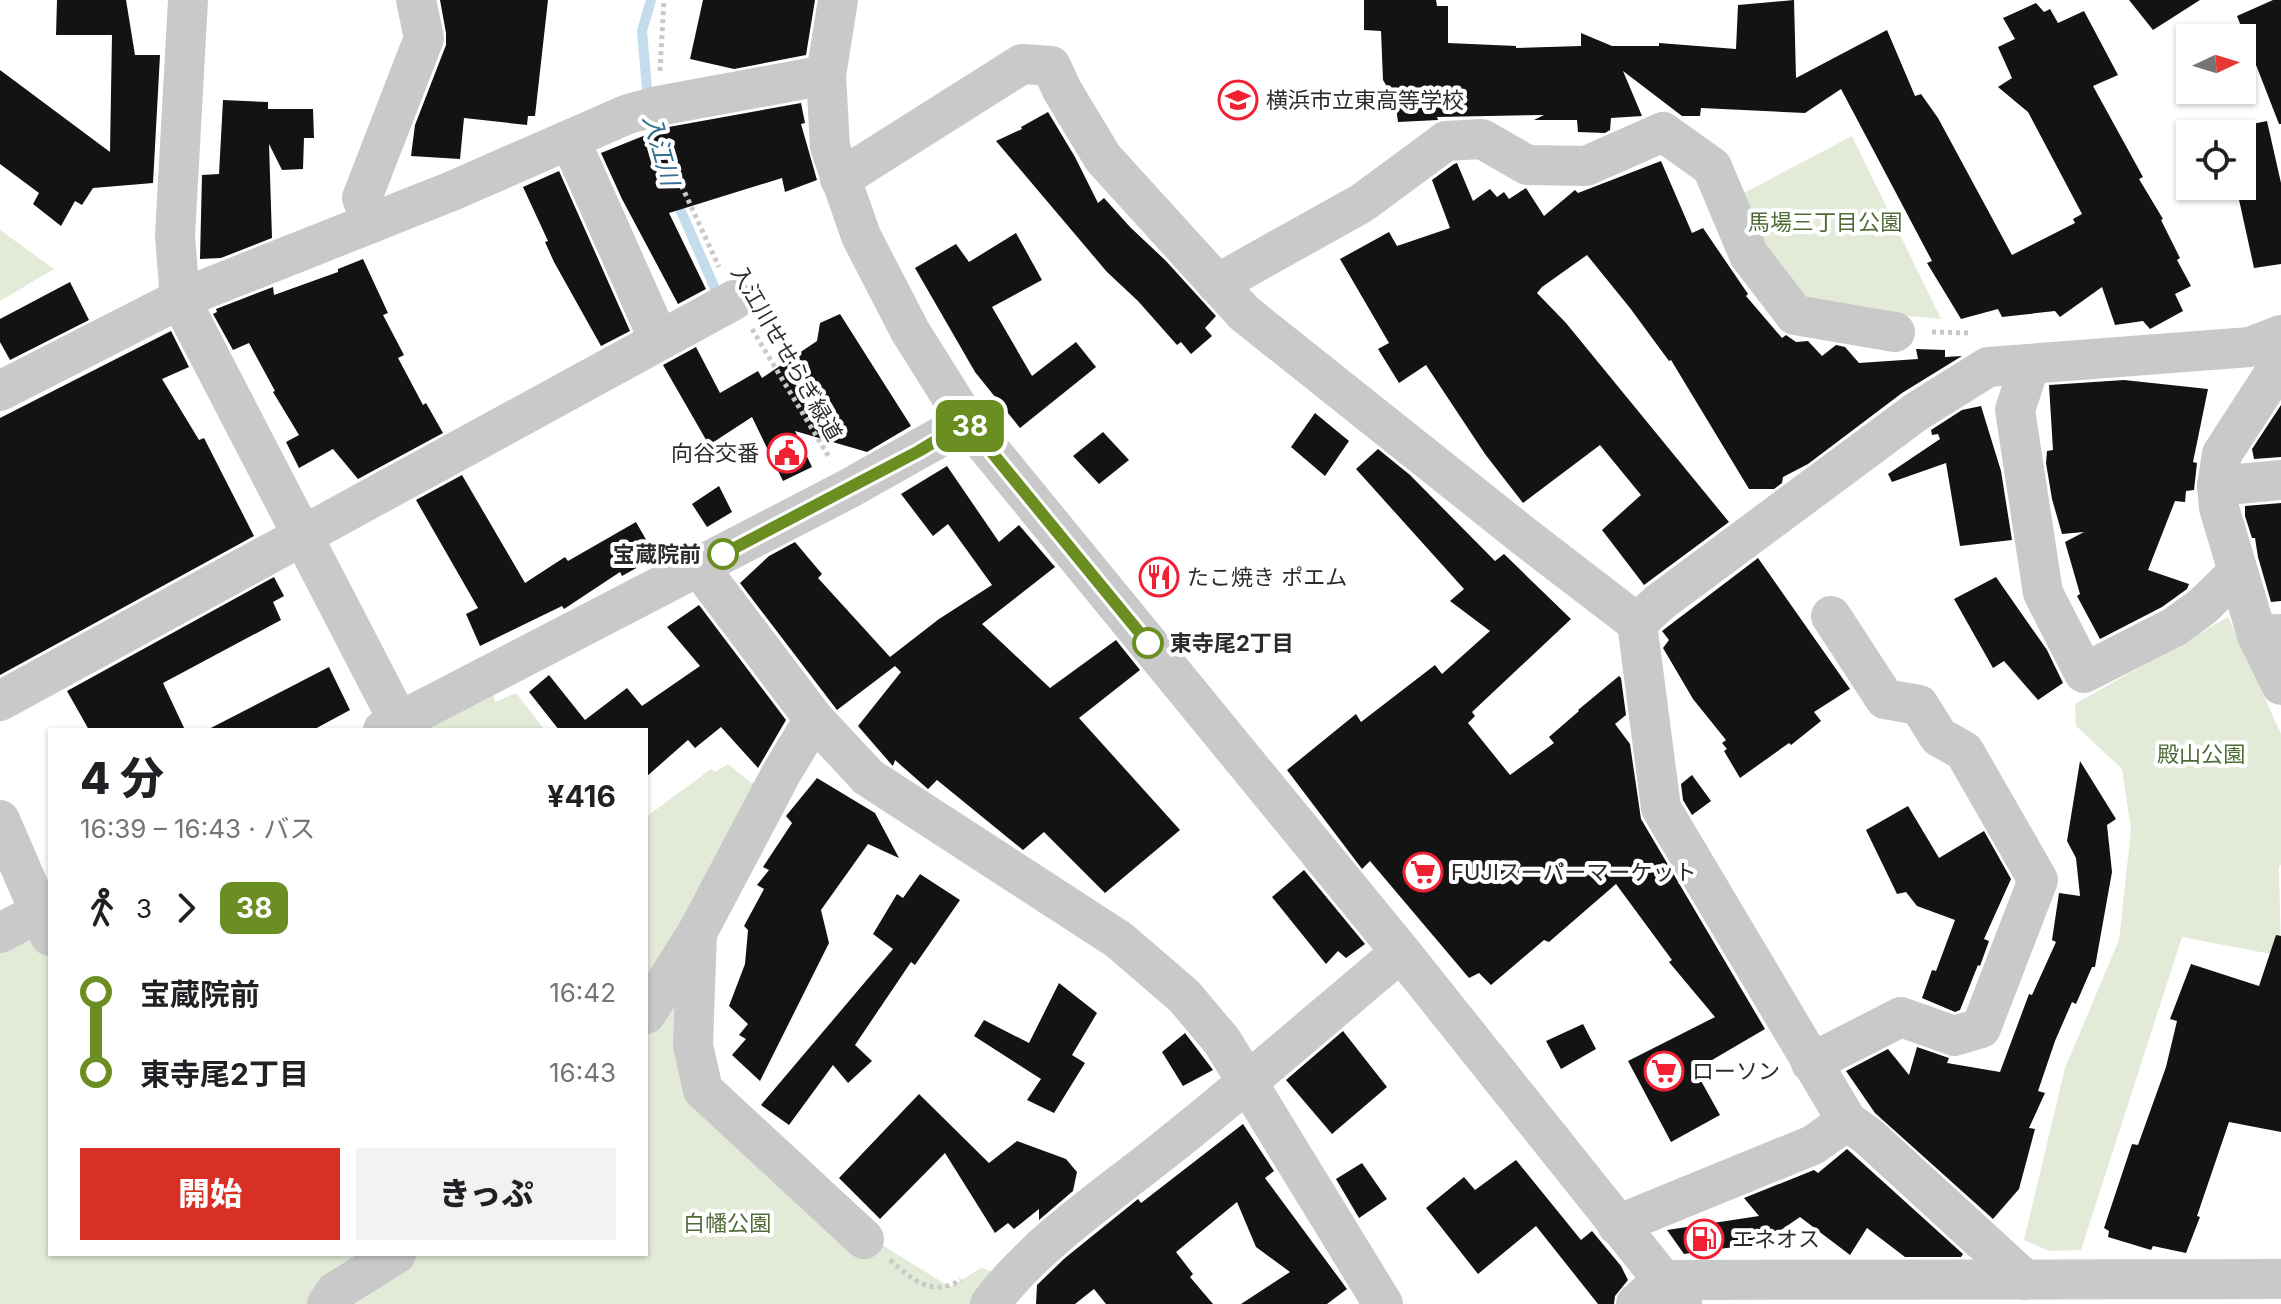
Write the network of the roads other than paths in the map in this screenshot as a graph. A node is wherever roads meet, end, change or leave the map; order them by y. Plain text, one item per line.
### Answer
1 (188, 0) edge
2 (416, 0) edge
3 (838, 0) edge
4 (826, 75) junction
5 (570, 140) junction
6 (840, 179) junction
7 (372, 223) junction
8 (1217, 284) junction
9 (180, 299) junction
10 (734, 300) road end
11 (1895, 332) dead end
12 (2281, 335) edge
13 (659, 340) junction
14 (2281, 363) edge
15 (2030, 364) junction
16 (0, 391) edge
17 (967, 422) junction
18 (2281, 480) edge
19 (2217, 486) junction
20 (302, 535) junction
21 (699, 567) junction
22 (2238, 572) junction
23 (1637, 623) junction
24 (1851, 628) dead end
25 (2269, 634) edge
26 (2281, 685) edge
27 (0, 701) edge
28 (814, 719) junction
29 (391, 726) edge
30 (0, 820) edge
31 (46, 919) edge
32 (0, 933) edge
33 (697, 933) junction
34 (1401, 952) junction
35 (648, 1011) edge
36 (1811, 1063) junction
37 (1247, 1081) junction
38 (1847, 1121) junction
39 (1617, 1225) junction
40 (864, 1239) road end
41 (393, 1256) edge
42 (2281, 1279) edge
43 (2025, 1280) junction
44 (2192, 1291) edge
45 (1009, 1295) edge
46 (1660, 1296) edge
47 (327, 1304) edge
48 (1383, 1304) edge

1 - 9 street
2 - 7 street
3 - 4 street
4 - 5 street
4 - 6 street
5 - 7 street
5 - 13 street
6 - 8 street
6 - 17 street
7 - 9 street
8 - 11 street
8 - 23 street
9 - 16 street
9 - 20 street
10 - 13 street
12 - 15 street
13 - 20 street
14 - 19 street
15 - 22 street
15 - 23 street
17 - 21 street
17 - 34 street
18 - 19 street
19 - 22 street
20 - 27 street
20 - 29 street
21 - 28 street
21 - 29 street
22 - 25 street
23 - 36 street
24 - 36 street
25 - 26 street
28 - 33 street
28 - 37 street
30 - 31 street
31 - 32 street
33 - 35 street
33 - 40 street
34 - 37 street
34 - 39 street
36 - 38 street
37 - 45 street
37 - 48 street
38 - 39 street
38 - 43 street
39 - 46 street
41 - 47 street
42 - 44 street
43 - 44 street
43 - 46 street

